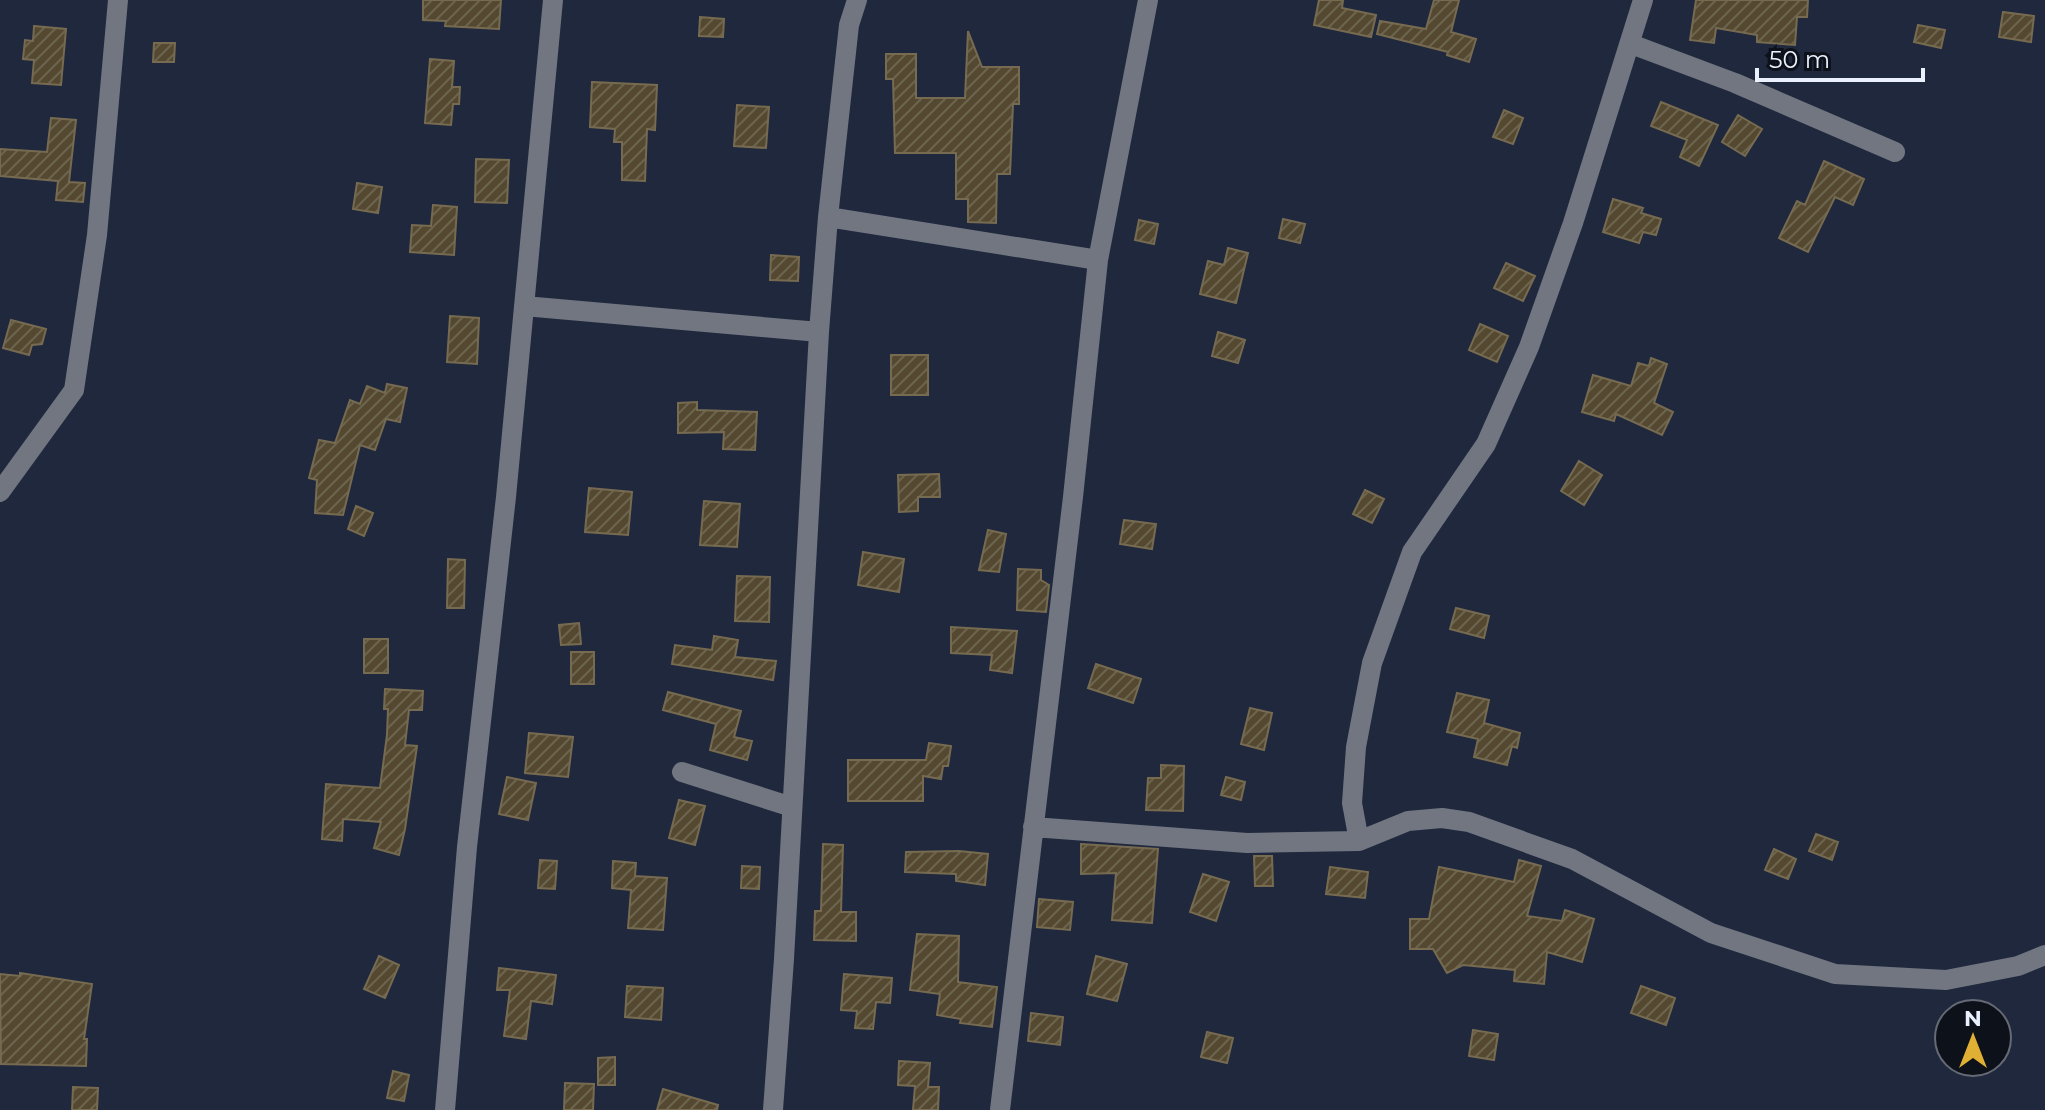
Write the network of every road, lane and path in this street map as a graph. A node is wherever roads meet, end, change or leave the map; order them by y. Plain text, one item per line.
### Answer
1 (118, 0) edge
2 (553, 0) edge
3 (857, 0) edge
4 (1148, 0) edge
5 (1643, 0) edge
6 (1631, 44) junction
7 (1895, 152) dead end
8 (828, 217) junction
9 (1098, 260) junction
10 (524, 306) junction
11 (819, 332) junction
12 (0, 492) edge
13 (682, 772) dead end
14 (792, 807) junction
15 (1033, 827) junction
16 (1359, 841) junction
17 (2045, 955) edge
18 (445, 1110) edge
19 (773, 1110) edge
20 (1000, 1110) edge

1 - 12 street
2 - 10 street
3 - 8 street
4 - 9 street
5 - 6 street
6 - 7 street
6 - 16 street
8 - 9 street
8 - 11 street
9 - 15 street
10 - 11 street
10 - 18 street
11 - 14 street
13 - 14 street
14 - 19 street
15 - 16 street
15 - 20 street
16 - 17 street

